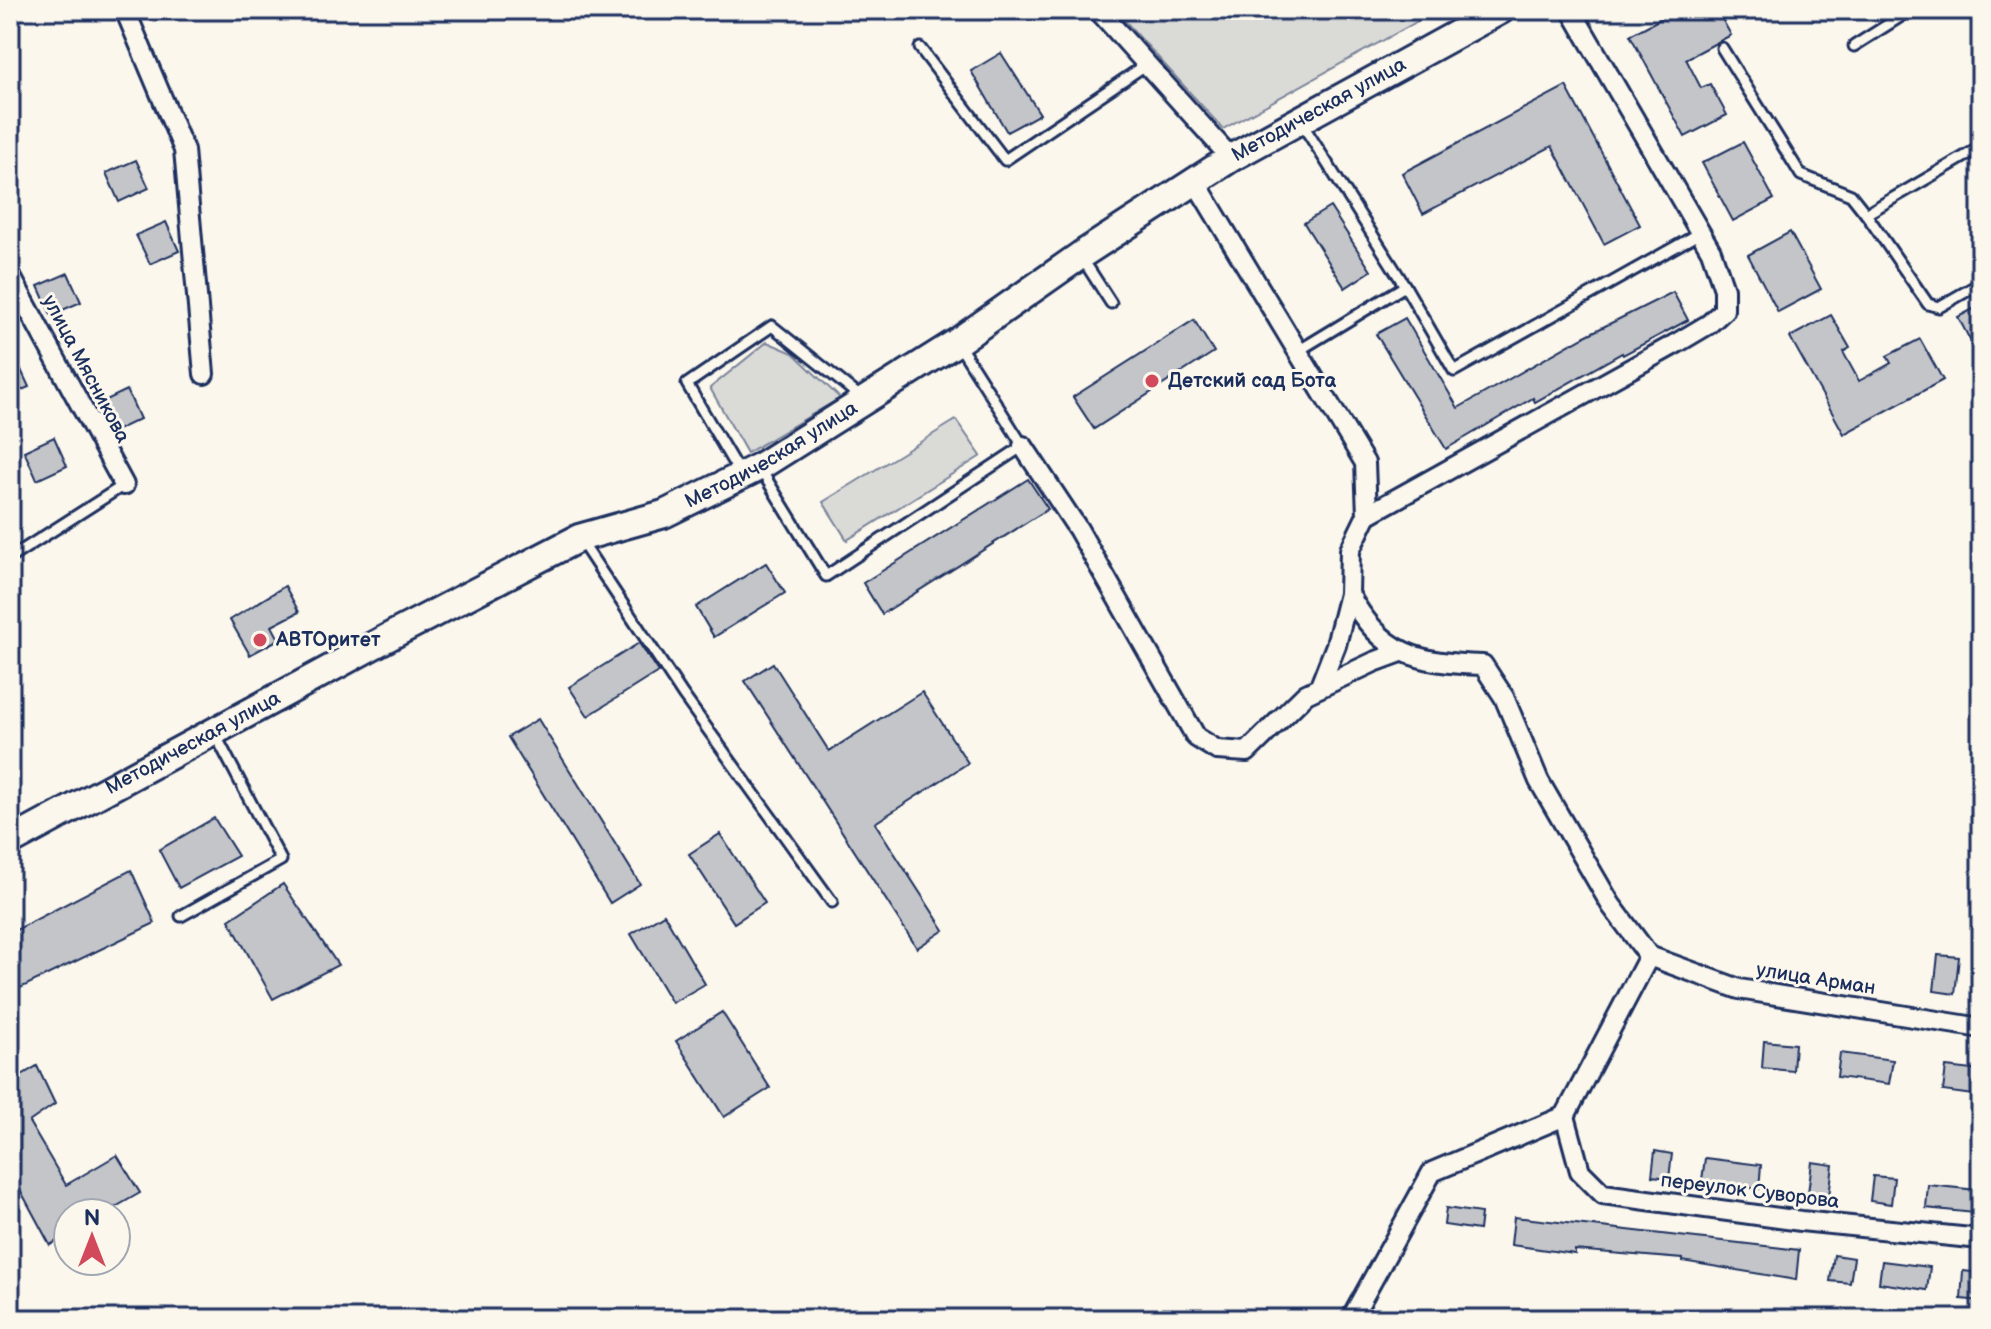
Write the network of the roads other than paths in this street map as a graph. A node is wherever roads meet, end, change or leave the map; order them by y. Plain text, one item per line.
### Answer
1 (125, 10) edge
2 (1098, 10) edge
3 (1501, 10) edge
4 (1571, 10) edge
5 (1911, 10) edge
6 (1854, 46) dead end
7 (920, 48) dead end
8 (1722, 48) dead end
9 (1147, 64) junction
10 (1299, 119) junction
11 (1981, 147) edge
12 (1231, 158) junction
13 (1195, 181) junction
14 (1866, 214) junction
15 (1700, 233) junction
16 (1081, 255) junction
17 (10, 275) edge
18 (1981, 283) edge
19 (1405, 286) junction
20 (1111, 303) dead end
21 (957, 342) junction
22 (1298, 351) junction
23 (204, 374) dead end
24 (866, 401) junction
25 (1023, 446) junction
26 (750, 472) junction
27 (124, 485) joint
28 (1367, 515) junction
29 (579, 538) junction
30 (10, 558) edge
31 (1349, 594) junction
32 (1401, 652) junction
33 (1320, 686) junction
34 (213, 731) junction
35 (10, 842) edge
36 (832, 902) dead end
37 (181, 916) dead end
38 (1649, 956) junction
39 (1981, 1028) edge
40 (1565, 1116) junction
41 (1981, 1239) edge
42 (1351, 1319) edge

1 - 23 street
2 - 9 street
3 - 10 main road, Методическая улица
4 - 15 street
5 - 6 lane
7 - 9 lane
8 - 14 lane
9 - 12 street
10 - 12 main road, Методическая улица
10 - 19 lane
11 - 14 lane
12 - 13 main road, Методическая улица
13 - 16 main road, Методическая улица
13 - 22 street
14 - 18 lane
15 - 19 lane
15 - 28 street
16 - 20 lane
16 - 21 main road, Методическая улица
17 - 27 street, улица Мясникова
19 - 22 lane
21 - 24 main road, Методическая улица
21 - 25 lane
22 - 28 street
24 - 26 main road, Методическая улица
24 - 26 lane
25 - 26 lane
25 - 33 street
26 - 29 main road, Методическая улица
27 - 30 lane
28 - 31 street
29 - 34 main road, Методическая улица
29 - 36 lane
31 - 32 street
31 - 33 street
32 - 33 street
32 - 38 street
34 - 35 main road, Методическая улица
34 - 37 lane
38 - 39 street, улица Арман
38 - 40 street
40 - 41 street, переулок Суворова
40 - 42 street

